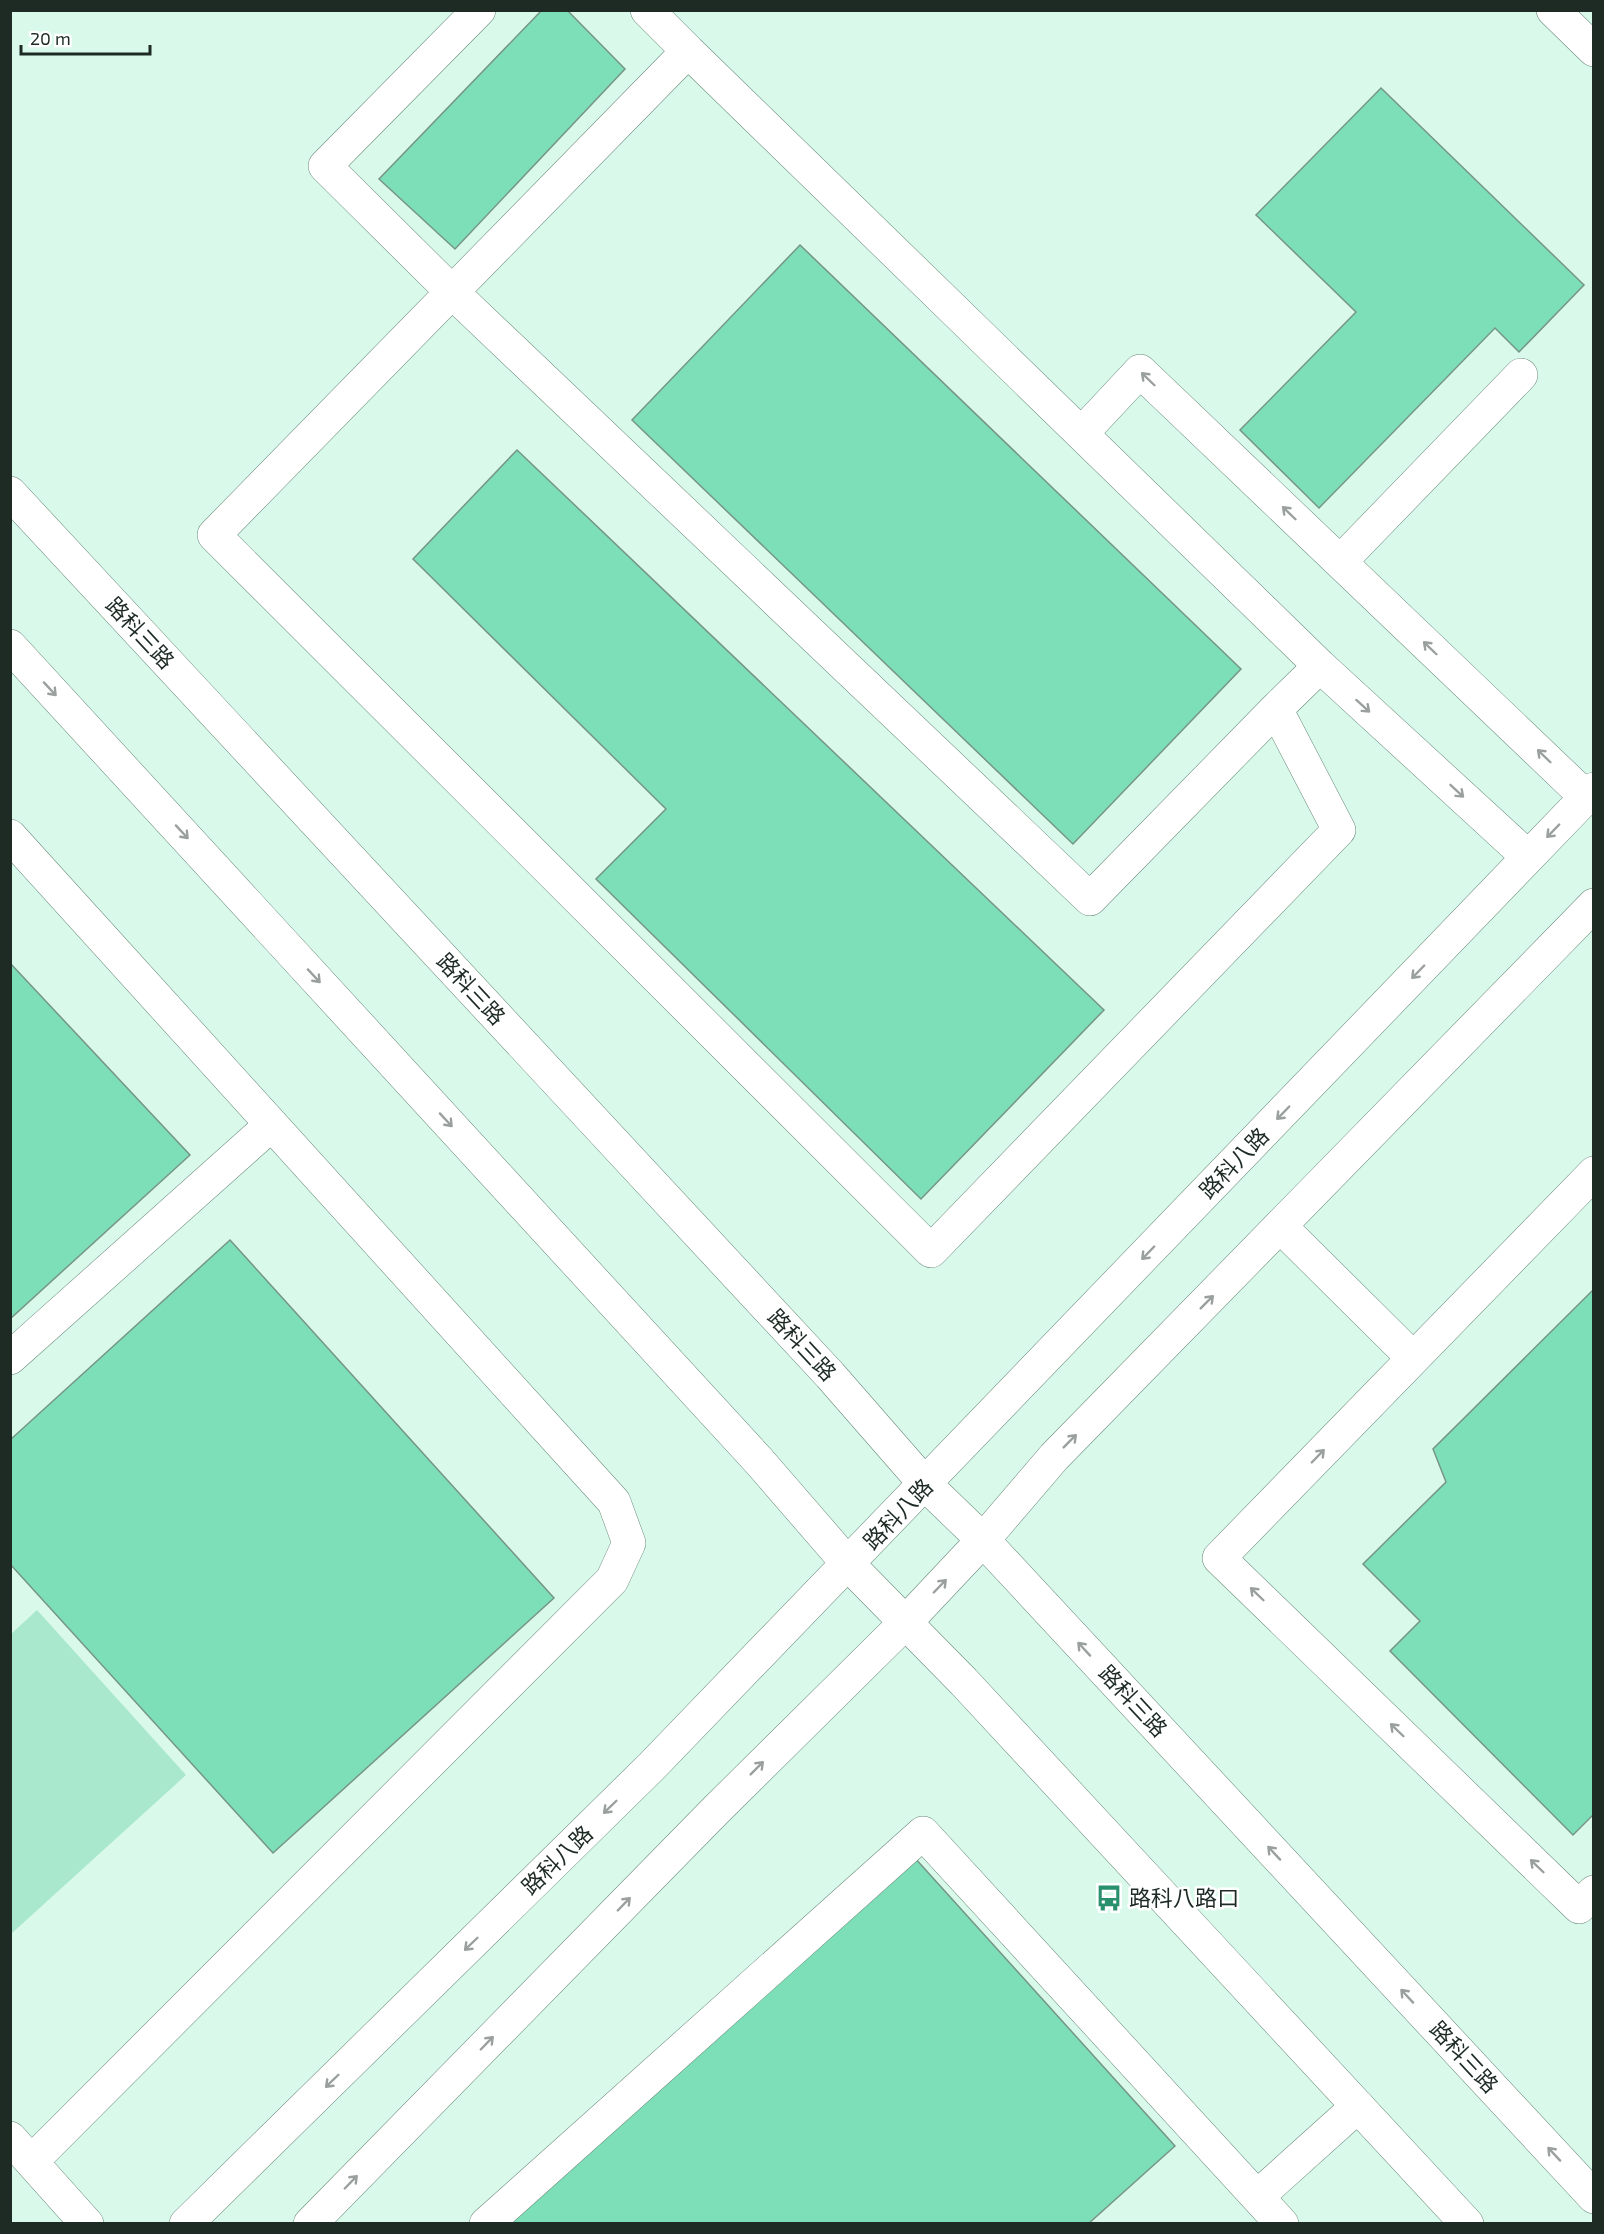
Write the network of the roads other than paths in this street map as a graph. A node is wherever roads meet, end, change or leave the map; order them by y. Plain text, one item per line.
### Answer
1 (479, 10) edge
2 (647, 10) edge
3 (1553, 10) edge
4 (1593, 50) edge
5 (688, 51) junction
6 (452, 292) junction
7 (1521, 375) dead end
8 (1082, 433) junction
9 (10, 493) edge
10 (1340, 562) junction
11 (10, 646) edge
12 (1320, 666) junction
13 (1276, 709) junction
14 (1590, 793) edge
15 (10, 836) edge
16 (1528, 857) junction
17 (1593, 905) edge
18 (271, 1125) junction
19 (1593, 1173) edge
20 (1281, 1227) junction
21 (10, 1358) edge
22 (1413, 1358) junction
23 (926, 1485) junction
24 (983, 1540) junction
25 (849, 1565) junction
26 (904, 1624) junction
27 (1593, 1892) edge
28 (1358, 2106) junction
29 (21, 2150) edge
30 (1258, 2196) junction
31 (1593, 2197) edge
32 (87, 2223) edge
33 (186, 2223) edge
34 (310, 2223) edge
35 (486, 2223) edge
36 (1282, 2223) edge
37 (1467, 2223) edge

1 - 6 street
2 - 5 street
3 - 4 street
5 - 6 street
5 - 8 street
6 - 13 street
6 - 13 street
7 - 10 street
10 -> 8 street
8 - 12 street
9 - 23 street, 路科三路
14 -> 10 street
11 -> 25 street
12 - 13 street
12 -> 16 street
14 -> 16 street, 路科八路
15 - 18 street
16 -> 23 street, 路科八路
17 - 20 street
18 - 21 street
18 - 29 street
19 - 22 street
20 - 22 street
24 -> 20 street
27 -> 22 street
23 - 24 street, 路科三路
23 - 25 street, 路科八路
26 -> 24 street
31 -> 24 street, 路科三路
25 - 26 street
25 -> 33 street, 路科八路
26 - 28 street
34 -> 26 street
28 - 30 street
28 - 37 street
29 - 32 street
30 - 35 street
30 - 36 street

